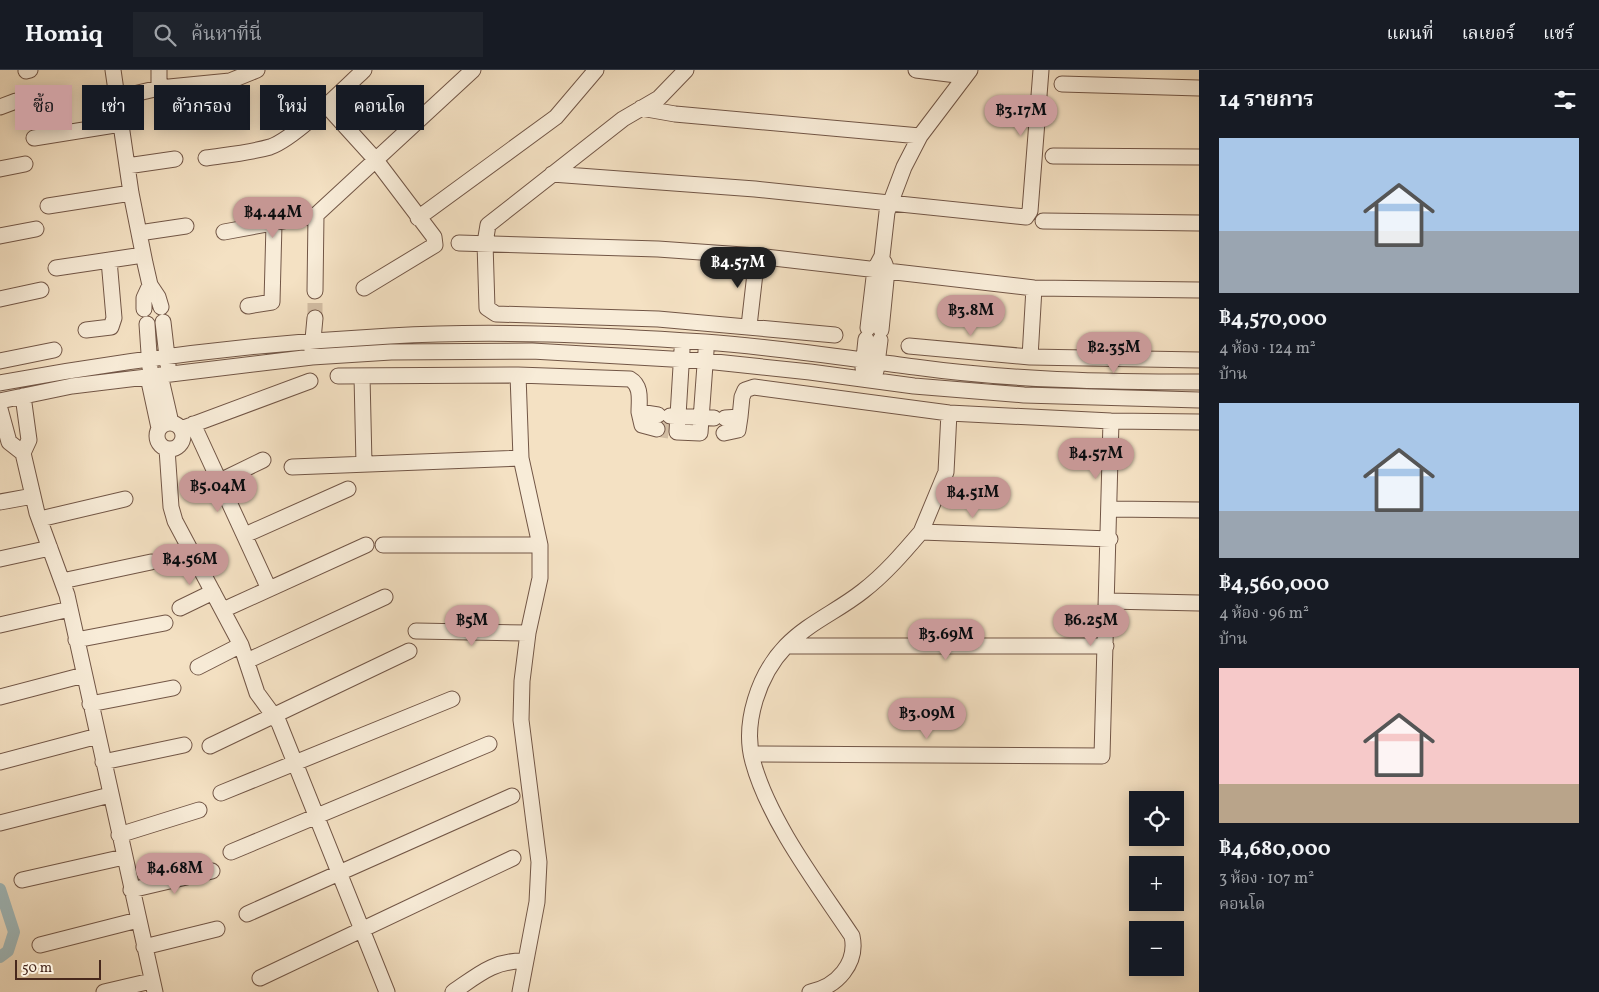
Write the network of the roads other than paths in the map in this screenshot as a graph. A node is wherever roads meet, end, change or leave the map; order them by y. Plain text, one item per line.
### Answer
1 (30, 70) edge
2 (113, 70) edge
3 (159, 70) edge
4 (257, 70) edge
5 (364, 70) edge
6 (473, 70) edge
7 (596, 70) edge
8 (686, 70) edge
9 (916, 70) edge
10 (1041, 70) edge
11 (26, 71) edge
12 (968, 73) edge
13 (1062, 84) dead end
14 (115, 85) edge
15 (159, 85) edge
16 (189, 85) edge
17 (1199, 88) edge
18 (15, 101) edge
19 (326, 105) joint
20 (0, 107) edge
21 (641, 108) junction
22 (84, 130) edge
23 (122, 130) edge
24 (296, 130) edge
25 (920, 136) junction
26 (34, 138) dead end
27 (1053, 156) dead end
28 (1199, 157) edge
29 (206, 158) dead end
30 (176, 159) dead end
31 (375, 159) junction
32 (25, 164) dead end
33 (127, 166) junction
34 (0, 169) edge
35 (552, 174) junction
36 (131, 193) junction
37 (890, 202) junction
38 (48, 206) dead end
39 (316, 215) junction
40 (418, 218) junction
41 (1043, 221) dead end
42 (274, 224) junction
43 (1199, 224) edge
44 (186, 226) dead end
45 (36, 229) dead end
46 (224, 232) dead end
47 (139, 233) junction
48 (0, 236) edge
49 (460, 243) dead end
50 (485, 243) junction
51 (143, 255) junction
52 (757, 256) junction
53 (109, 260) junction
54 (881, 265) junction
55 (56, 268) dead end
56 (150, 285) junction
57 (364, 288) dead end
58 (1034, 288) junction
59 (42, 290) dead end
60 (1199, 290) edge
61 (315, 291) tunnel mouth
62 (0, 299) edge
63 (248, 306) dead end
64 (144, 309) dead end
65 (315, 318) tunnel mouth
66 (146, 324) dead end
67 (748, 326) junction
68 (86, 330) dead end
69 (835, 335) dead end
70 (683, 341) junction
71 (313, 342) junction
72 (706, 342) junction
73 (908, 346) dead end
74 (54, 350) dead end
75 (167, 355) junction
76 (312, 357) junction
77 (1030, 357) junction
78 (149, 358) junction
79 (681, 360) junction
80 (1199, 360) edge
81 (0, 361) edge
82 (706, 361) junction
83 (871, 361) junction
84 (518, 375) junction
85 (157, 376) junction
86 (338, 376) dead end
87 (362, 376) junction
88 (1024, 378) junction
89 (868, 380) junction
90 (310, 381) dead end
91 (1199, 382) edge
92 (0, 383) edge
93 (23, 396) junction
94 (1024, 396) junction
95 (1199, 400) edge
96 (0, 401) edge
97 (0, 409) edge
98 (949, 413) junction
99 (1111, 421) junction
100 (1199, 422) edge
101 (668, 423) junction
102 (717, 424) junction
103 (176, 426) junction
104 (167, 449) junction
105 (23, 453) junction
106 (521, 458) junction
107 (263, 460) dead end
108 (364, 464) junction
109 (292, 467) dead end
110 (220, 481) junction
111 (348, 489) dead end
112 (32, 496) junction
113 (125, 499) dead end
114 (0, 502) edge
115 (1110, 510) junction
116 (1199, 510) edge
117 (40, 519) junction
118 (921, 532) junction
119 (245, 535) junction
120 (1110, 539) junction
121 (366, 545) dead end
122 (383, 545) dead end
123 (540, 545) junction
124 (50, 548) junction
125 (0, 559) edge
126 (151, 562) dead end
127 (62, 581) junction
128 (269, 589) junction
129 (213, 592) junction
130 (385, 597) dead end
131 (1108, 601) junction
132 (1199, 603) edge
133 (180, 608) dead end
134 (70, 609) junction
135 (222, 610) junction
136 (165, 623) dead end
137 (0, 625) edge
138 (416, 631) dead end
139 (528, 633) junction
140 (76, 640) junction
141 (241, 645) junction
142 (786, 646) junction
143 (1106, 646) junction
144 (409, 651) dead end
145 (247, 661) junction
146 (198, 667) dead end
147 (84, 675) junction
148 (173, 688) dead end
149 (0, 697) edge
150 (452, 699) dead end
151 (90, 704) junction
152 (274, 716) junction
153 (98, 736) junction
154 (489, 744) dead end
155 (184, 745) dead end
156 (210, 746) dead end
157 (752, 754) junction
158 (0, 762) edge
159 (103, 762) junction
160 (294, 764) junction
161 (221, 793) dead end
162 (110, 794) junction
163 (512, 796) dead end
164 (199, 810) dead end
165 (315, 817) junction
166 (0, 823) edge
167 (119, 835) junction
168 (231, 852) dead end
169 (124, 857) junction
170 (513, 858) dead end
171 (212, 871) dead end
172 (338, 873) junction
173 (22, 880) dead end
174 (131, 890) junction
175 (247, 914) dead end
176 (138, 920) junction
177 (217, 929) dead end
178 (361, 930) junction
179 (40, 945) dead end
180 (144, 947) junction
181 (525, 961) junction
182 (260, 978) dead end
183 (150, 988) edge
184 (104, 992) edge
185 (387, 992) edge
186 (453, 992) edge
187 (520, 992) edge
188 (810, 992) edge

1 - 11 street
2 - 14 street
3 - 15 street
4 - 16 street
5 - 19 street
6 - 31 street
7 - 40 street
8 - 21 street
9 - 12 street
10 - 37 street
12 - 25 street
13 - 17 street
18 - 20 street
19 - 31 street
21 - 25 street
21 - 35 street
22 - 26 street
23 - 33 street
24 - 29 street
25 - 37 street
27 - 28 street
30 - 33 street
31 - 39 street
31 - 40 street
32 - 34 street
33 - 36 street
35 - 37 street
35 - 50 street
36 - 38 street
36 - 47 street
37 - 54 street
39 - 42 street
39 - 61 street
40 - 57 street
41 - 43 street
42 - 46 street
42 - 63 street
44 - 47 street
45 - 48 street
47 - 51 street
49 - 50 street
50 - 52 street
50 - 67 street
51 - 53 street
51 - 56 street
52 - 54 street
52 - 67 street
53 - 55 street
53 - 68 street
54 - 58 street
54 - 83 street
56 - 64 street
56 - 75 street
58 - 60 street
58 - 77 street
59 - 62 street
65 - 71 street
66 - 78 street
67 - 69 street
70 - 71 street
70 - 72 street
70 - 79 street
71 - 75 street
71 - 76 street
72 - 82 street
72 - 83 street
73 - 77 street
74 - 81 street
75 - 78 street
75 - 85 street
76 - 79 street
76 - 85 street
77 - 80 street
78 - 85 street
78 - 92 street
79 - 82 street
79 - 101 street
82 - 89 street
82 - 102 street
83 - 88 street
83 - 89 street
84 - 87 street
84 - 101 street
84 - 106 street
85 - 93 street
85 - 103 street
86 - 87 street
87 - 108 street
88 - 91 street
88 - 94 street
89 - 94 street
90 - 103 street
93 - 96 street
93 - 105 street
94 - 95 street
97 - 105 street
98 - 99 street
98 - 102 street
98 - 118 street
99 - 100 street
99 - 115 street
101 - 102 street
103 - 104 street
103 - 104 street
103 - 110 street
104 - 129 street
105 - 112 street
106 - 108 street
106 - 123 street
107 - 110 street
108 - 109 street
110 - 119 street
111 - 119 street
112 - 114 street
112 - 117 street
113 - 117 street
115 - 116 street
115 - 120 street
117 - 124 street
118 - 120 street
118 - 142 street
119 - 128 street
120 - 131 street
121 - 128 street
122 - 123 street
123 - 139 street
124 - 125 street
124 - 127 street
126 - 127 street
127 - 134 street
128 - 135 street
129 - 133 street
129 - 135 street
130 - 145 street
131 - 132 street
131 - 143 street
134 - 137 street
134 - 140 street
135 - 141 street
136 - 140 street
138 - 139 street
139 - 181 street
140 - 147 street
141 - 145 street
141 - 146 street
142 - 143 street
142 - 157 street
143 - 157 street
144 - 152 street
145 - 152 street
147 - 149 street
147 - 151 street
148 - 151 street
150 - 160 street
151 - 153 street
152 - 156 street
152 - 160 street
153 - 158 street
153 - 159 street
154 - 165 street
155 - 159 street
157 - 188 street
159 - 162 street
160 - 161 street
160 - 165 street
162 - 166 street
162 - 167 street
163 - 172 street
164 - 167 street
165 - 168 street
165 - 172 street
167 - 169 street
169 - 173 street
169 - 174 street
170 - 178 street
171 - 174 street
172 - 175 street
172 - 178 street
174 - 176 street
176 - 179 street
176 - 180 street
177 - 180 street
178 - 182 street
178 - 185 street
180 - 183 street
181 - 186 street
181 - 187 street
183 - 184 street

